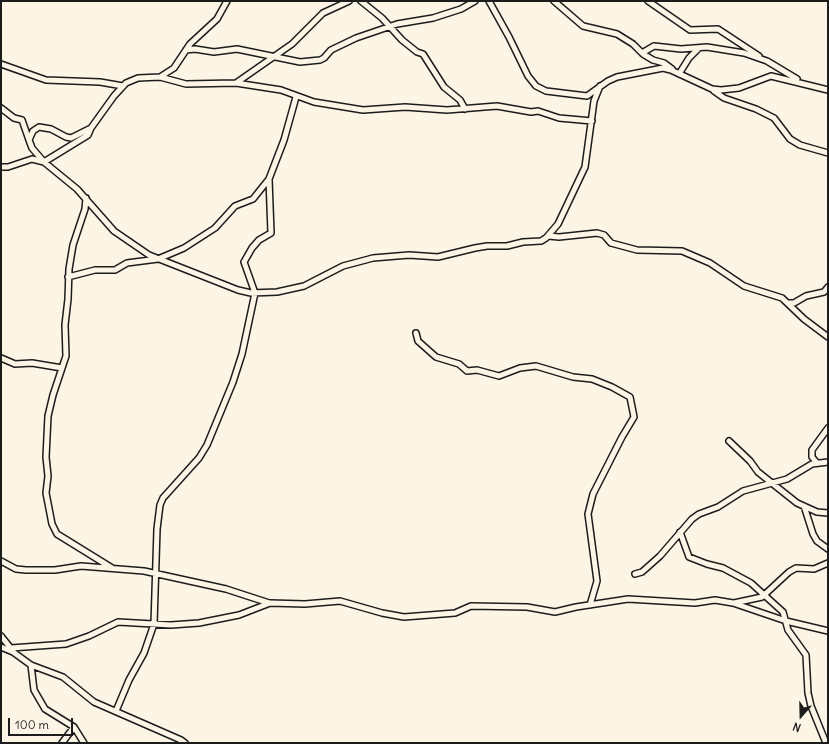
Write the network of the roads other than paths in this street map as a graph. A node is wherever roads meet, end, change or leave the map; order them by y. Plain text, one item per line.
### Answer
1 (227, 1) edge
2 (349, 1) edge
3 (361, 1) edge
4 (475, 1) edge
5 (490, 1) edge
6 (554, 1) edge
7 (648, 1) edge
8 (390, 26) junction
9 (699, 48) junction
10 (186, 50) junction
11 (642, 53) junction
12 (275, 57) junction
13 (760, 58) junction
14 (1, 64) edge
15 (677, 73) junction
16 (160, 77) junction
17 (236, 83) junction
18 (803, 83) junction
19 (123, 86) junction
20 (600, 86) junction
21 (712, 89) junction
22 (828, 90) edge
23 (296, 97) junction
24 (1, 108) edge
25 (465, 109) junction
26 (592, 121) junction
27 (91, 128) junction
28 (29, 140) junction
29 (828, 153) edge
30 (44, 162) junction
31 (1, 167) edge
32 (269, 179) junction
33 (86, 198) junction
34 (549, 236) junction
35 (158, 259) junction
36 (68, 277) junction
37 (828, 288) edge
38 (255, 292) junction
39 (788, 303) junction
40 (416, 333) dead end
41 (828, 337) edge
42 (1, 358) edge
43 (62, 368) junction
44 (828, 428) edge
45 (729, 441) dead end
46 (828, 462) edge
47 (817, 463) junction
48 (772, 484) junction
49 (804, 506) junction
50 (828, 512) edge
51 (680, 532) junction
52 (828, 549) edge
53 (1, 561) edge
54 (828, 563) edge
55 (112, 568) junction
56 (156, 574) junction
57 (635, 574) dead end
58 (765, 595) junction
59 (270, 603) junction
60 (733, 603) junction
61 (590, 605) junction
62 (786, 621) junction
63 (154, 624) junction
64 (828, 630) edge
65 (1, 636) edge
66 (1, 647) edge
67 (12, 650) junction
68 (31, 665) junction
69 (116, 711) junction
70 (74, 727) junction
71 (62, 743) edge
72 (84, 743) edge
73 (185, 743) edge
74 (826, 743) edge

1 - 10 street
2 - 12 street
3 - 8 street
4 - 8 street
5 - 20 street
6 - 11 street
7 - 13 street
8 - 12 street
8 - 25 street
9 - 11 street
9 - 13 street
9 - 15 street
10 - 12 street
10 - 16 street
11 - 15 street
12 - 17 street
13 - 18 street
14 - 19 street
15 - 20 street
15 - 21 street
16 - 17 street
16 - 19 street
17 - 23 street
18 - 21 street
18 - 22 street
19 - 27 street
20 - 26 street
21 - 29 street
23 - 25 street
23 - 32 street
24 - 28 street
25 - 26 street
26 - 34 street
27 - 28 street
27 - 30 street
28 - 30 street
30 - 31 street
30 - 33 street
32 - 35 street
32 - 38 street
33 - 35 street
33 - 36 street
34 - 38 street
34 - 39 street
35 - 36 street
35 - 38 street
36 - 43 street
37 - 39 street
38 - 56 street
39 - 41 street
40 - 61 street
42 - 43 street
43 - 55 street
44 - 47 street
45 - 48 street
46 - 47 street
47 - 48 street
48 - 49 street
48 - 51 street
49 - 50 street
49 - 52 street
51 - 57 street
51 - 58 street
53 - 55 street
54 - 58 street
55 - 56 street
56 - 59 street
56 - 63 street
58 - 60 street
58 - 62 street
59 - 61 street
59 - 63 street
60 - 61 street
60 - 62 street
62 - 64 street
62 - 74 street
63 - 67 street
63 - 69 street
65 - 67 street
66 - 67 street
67 - 68 street
68 - 69 street
68 - 70 street
69 - 73 street
70 - 71 street
70 - 72 street

